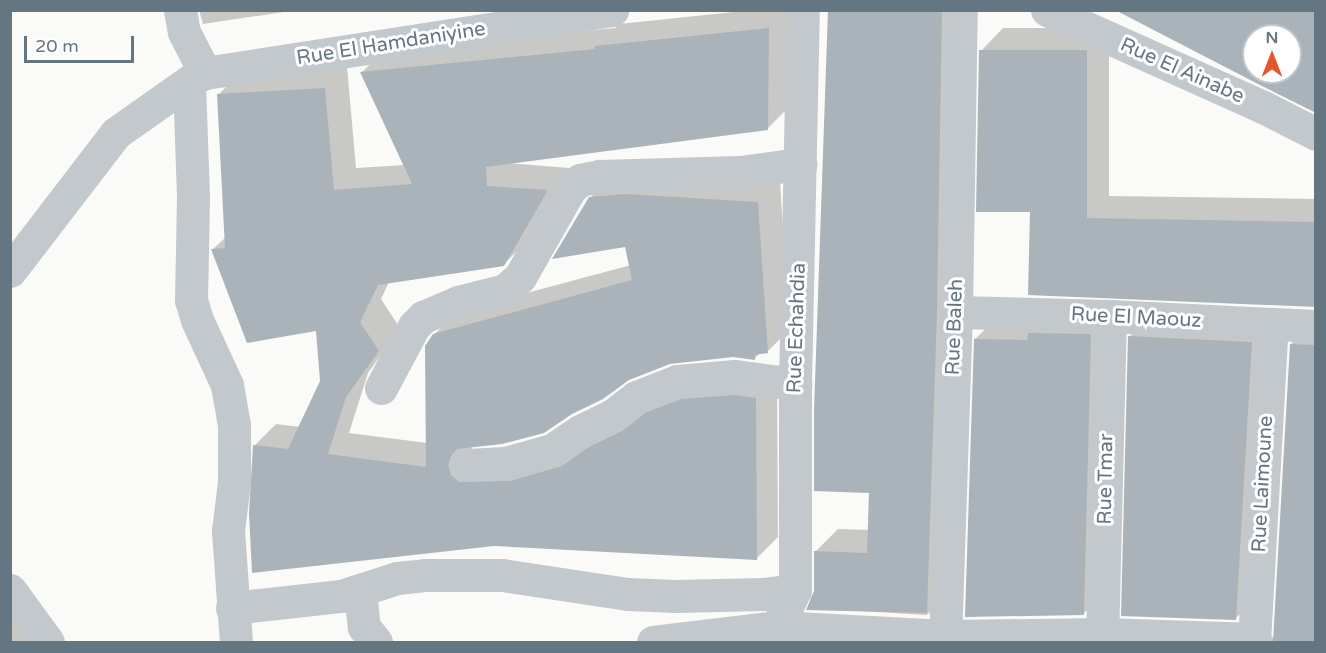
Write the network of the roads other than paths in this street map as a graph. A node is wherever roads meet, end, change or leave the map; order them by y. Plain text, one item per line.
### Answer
1 (180, 10) edge
2 (612, 10) edge
3 (802, 10) edge
4 (961, 10) edge
5 (1047, 10) edge
6 (543, 16) edge
7 (197, 78) junction
8 (1316, 134) edge
9 (800, 164) junction
10 (10, 271) edge
11 (956, 312) junction
12 (1110, 316) junction
13 (1272, 325) junction
14 (1316, 326) edge
15 (795, 384) junction
16 (381, 388) dead end
17 (467, 465) dead end
18 (10, 590) edge
19 (795, 590) junction
20 (360, 591) junction
21 (232, 608) junction
22 (777, 635) edge
23 (1103, 638) edge
24 (945, 639) edge
25 (1255, 641) edge
26 (48, 642) edge
27 (236, 642) edge
28 (376, 642) edge
29 (653, 642) edge

1 - 7 street
2 - 6 street, Rue El Hamdaniyine
3 - 9 street, Rue Echahdia
4 - 11 street, Rue Baleh
5 - 8 street, Rue El Ainabe
6 - 7 street, Rue El Hamdaniyine
7 - 10 street
7 - 21 street
9 - 15 street, Rue Echahdia
9 - 16 street
11 - 12 street, Rue El Maouz
11 - 24 street, Rue Baleh
12 - 13 street, Rue El Maouz
12 - 23 street, Rue Tmar
13 - 14 street, Rue El Maouz
13 - 25 street, Rue Laimoune
15 - 17 street
15 - 19 street, Rue Echahdia
18 - 26 street
19 - 20 street
19 - 22 street, Rue Echahdia
20 - 21 street
20 - 28 street
21 - 27 street
22 - 24 street
22 - 29 street
23 - 24 street
23 - 25 street

